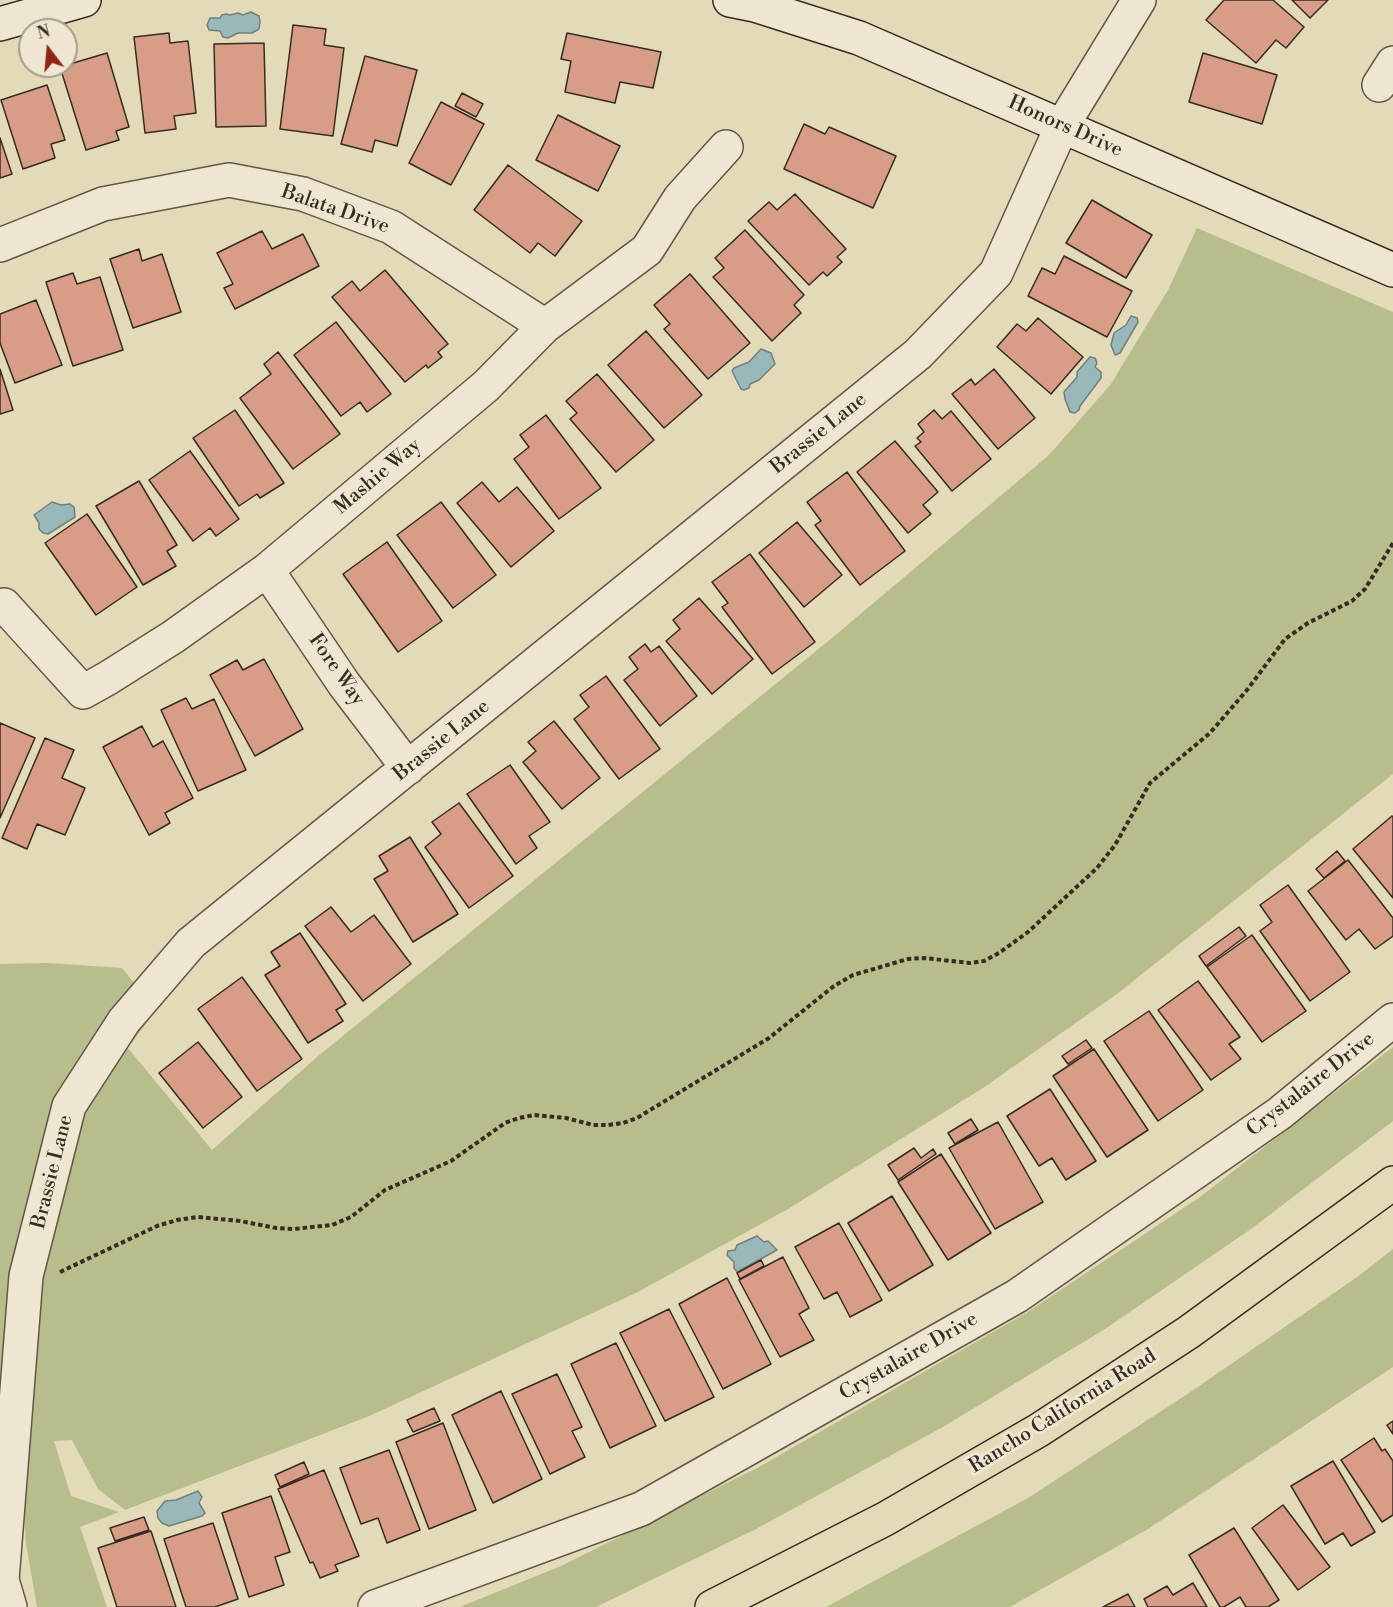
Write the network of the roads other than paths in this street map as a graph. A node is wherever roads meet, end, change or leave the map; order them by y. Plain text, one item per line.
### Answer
1 (84, 0) edge
2 (730, 0) edge
3 (1139, 0) edge
4 (0, 24) edge
5 (1062, 126) junction
6 (726, 147) dead end
7 (0, 245) edge
8 (1393, 270) edge
9 (546, 326) junction
10 (267, 570) junction
11 (4, 605) dead end
12 (408, 768) junction
13 (1393, 1020) edge
14 (1393, 1183) edge
15 (9, 1607) edge
16 (375, 1607) edge
17 (712, 1607) edge

1 - 4 street
2 - 5 street, Honors Drive
3 - 5 street, Brassie Lane
5 - 8 street, Honors Drive
5 - 12 street, Brassie Lane
6 - 9 street, Mashie Way
7 - 9 street, Balata Drive
9 - 10 street, Mashie Way
10 - 11 street, Mashie Way
10 - 12 street, Fore Way
12 - 15 street, Brassie Lane
13 - 16 street, Crystalaire Drive
14 - 17 main road, Rancho California Road

